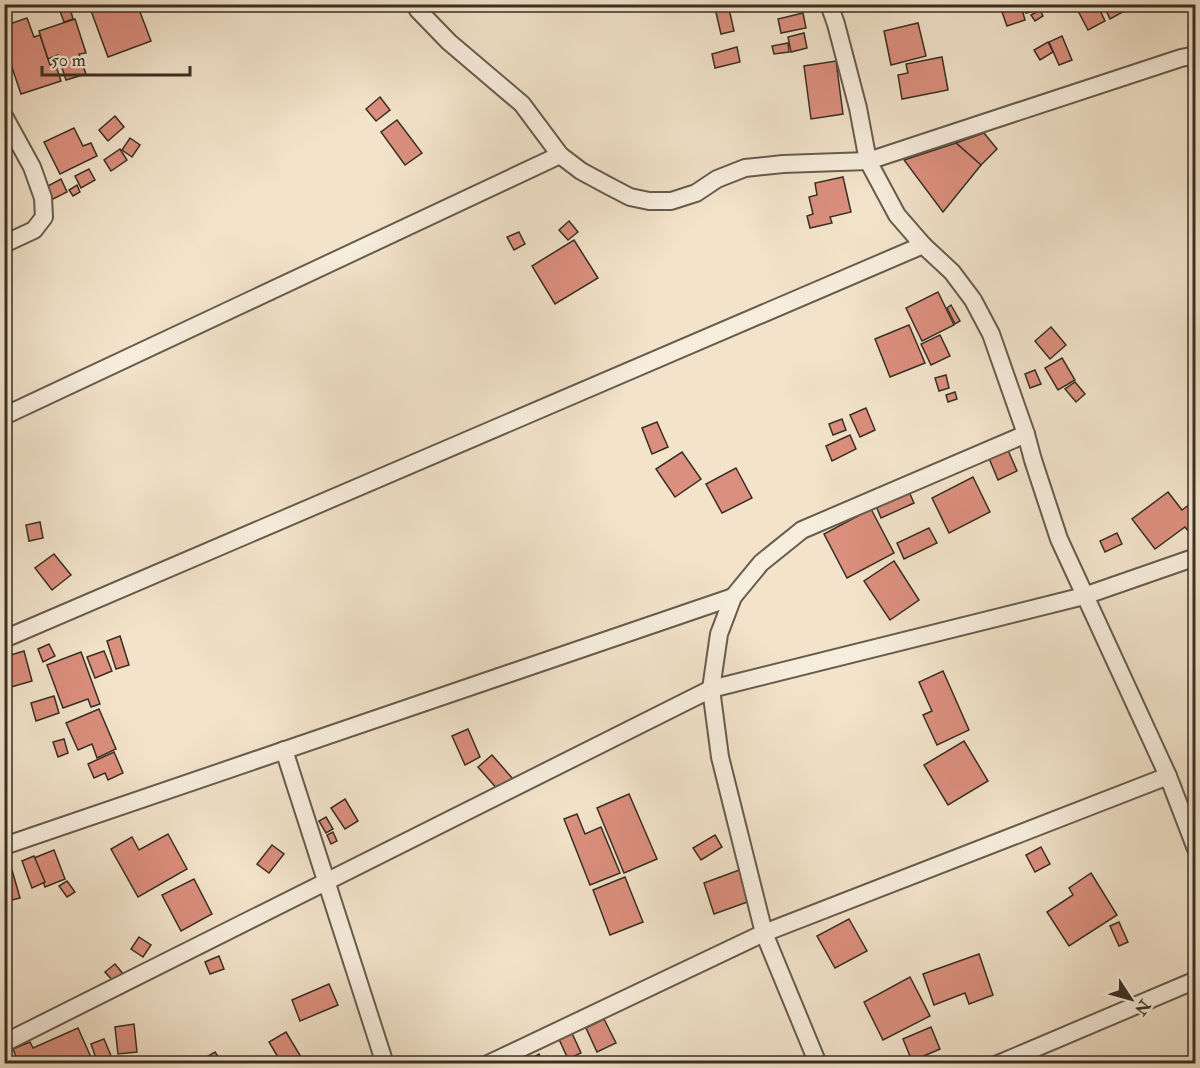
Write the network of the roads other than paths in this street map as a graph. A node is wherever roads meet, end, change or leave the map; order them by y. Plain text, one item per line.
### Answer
1 (415, 4) edge
2 (829, 4) edge
3 (1196, 55) edge
4 (4, 116) edge
5 (560, 154) junction
6 (868, 161) junction
7 (4, 244) edge
8 (923, 245) junction
9 (4, 416) edge
10 (1026, 434) junction
11 (1196, 557) edge
12 (1084, 596) junction
13 (733, 597) junction
14 (4, 639) edge
15 (711, 689) junction
16 (284, 750) junction
17 (1168, 776) junction
18 (4, 846) edge
19 (1196, 849) edge
20 (326, 882) junction
21 (764, 933) junction
22 (1196, 980) edge
23 (4, 1043) edge
24 (385, 1064) edge
25 (488, 1064) edge
26 (818, 1064) edge
27 (998, 1064) edge

1 - 5 street
2 - 6 street
3 - 6 street
4 - 7 street
5 - 6 street
5 - 9 street
6 - 8 street
8 - 10 street
8 - 14 street
10 - 12 street
10 - 13 street
11 - 12 street
12 - 15 street
12 - 17 street
13 - 15 street
13 - 16 street
15 - 20 street
15 - 21 street
16 - 18 street
16 - 20 street
17 - 19 street
17 - 21 street
20 - 23 street
20 - 24 street
21 - 25 street
21 - 26 street
22 - 27 street

